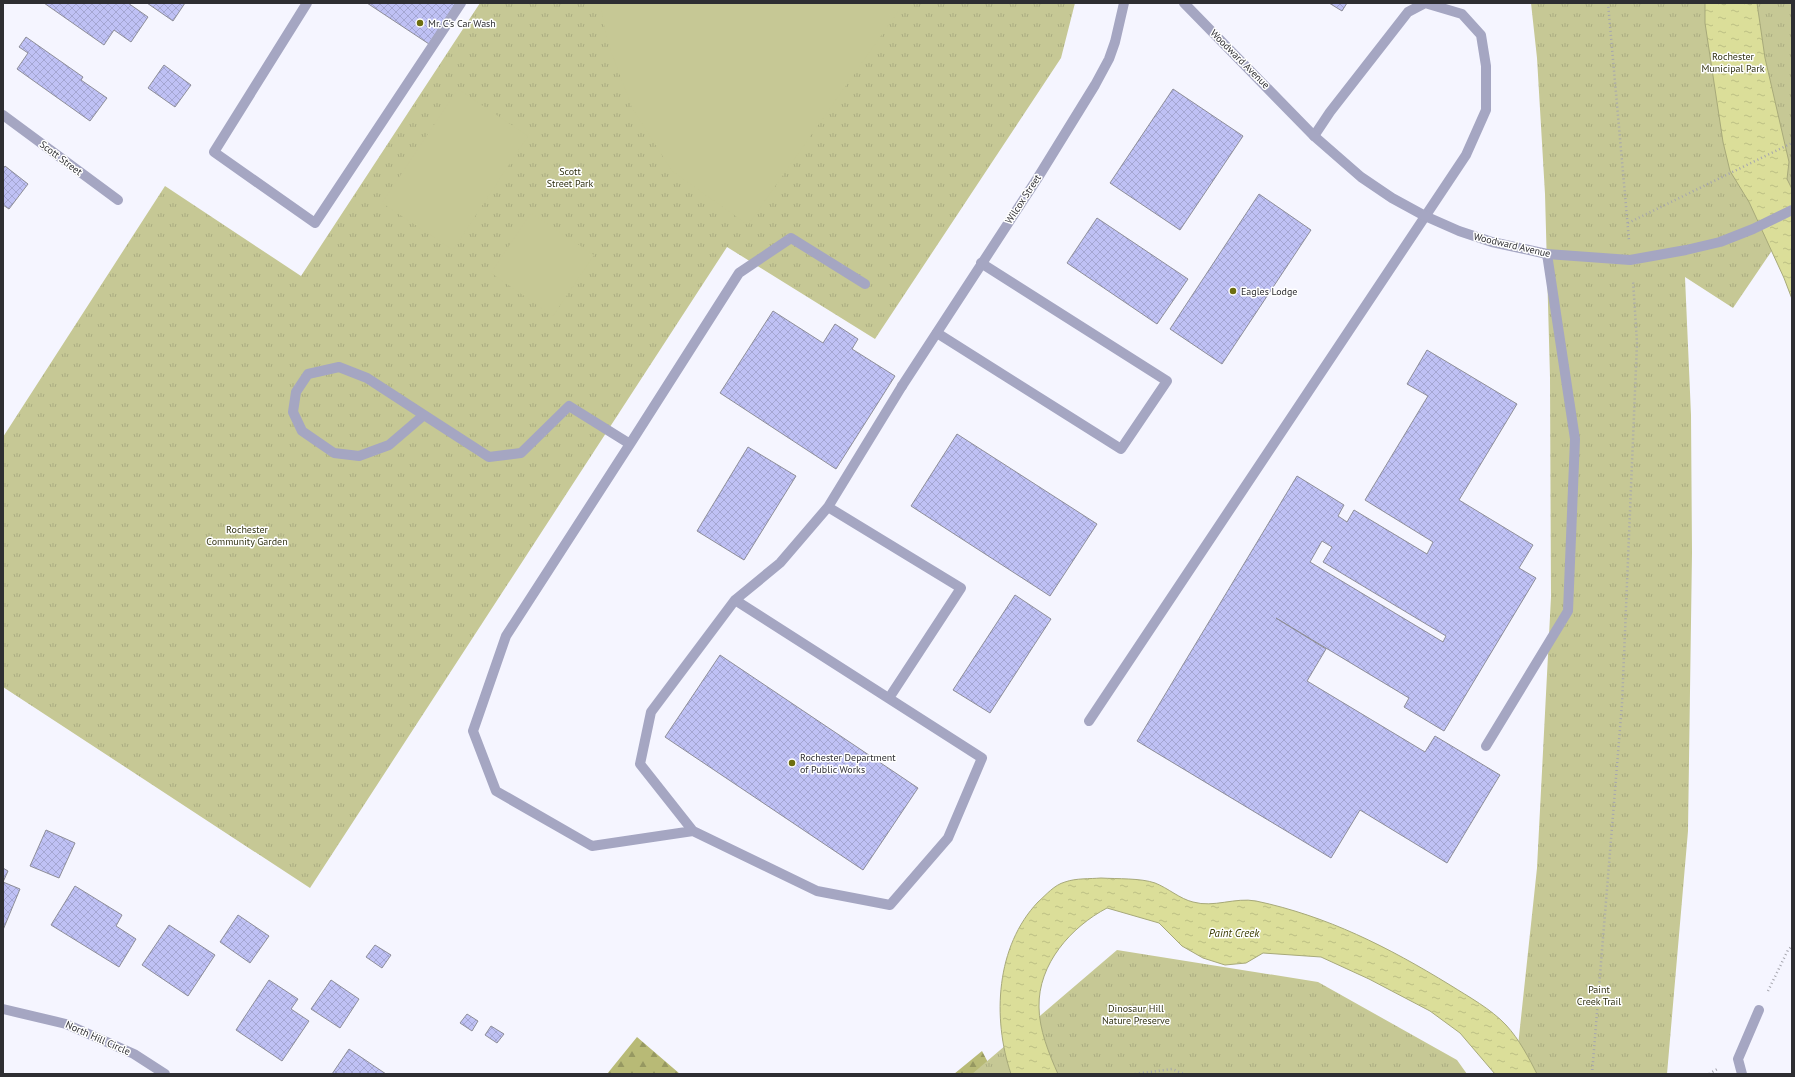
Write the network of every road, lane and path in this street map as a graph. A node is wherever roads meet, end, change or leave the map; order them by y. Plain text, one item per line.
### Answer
1 (307, 3) edge
2 (461, 3) edge
3 (1124, 3) edge
4 (1184, 3) edge
5 (1608, 3) edge
6 (3, 115) edge
7 (1314, 136) junction
8 (1792, 144) edge
9 (118, 200) dead end
10 (1792, 210) edge
11 (1425, 216) junction
12 (1628, 223) junction
13 (1629, 239) dead end
14 (1547, 254) junction
15 (982, 263) junction
16 (1633, 277) dead end
17 (865, 284) dead end
18 (937, 333) junction
19 (424, 415) junction
20 (630, 444) junction
21 (828, 507) junction
22 (735, 600) junction
23 (889, 698) junction
24 (1089, 721) dead end
25 (1486, 746) dead end
26 (693, 831) junction
27 (1792, 946) edge
28 (3, 1009) edge
29 (1759, 1010) joint
30 (165, 1074) edge
31 (1135, 1074) edge
32 (1184, 1074) edge
33 (1592, 1074) edge
34 (1742, 1074) edge

1 - 2 street
3 - 15 street, Wilcox Street
4 - 7 street, Woodward Avenue
5 - 12 path
6 - 9 street, Scott Street
7 - 11 street, Woodward Avenue
7 - 11 street
8 - 12 path
10 - 14 street, Woodward Avenue
11 - 14 street, Woodward Avenue
11 - 24 street
12 - 13 path
14 - 25 street
15 - 18 street, Wilcox Street
15 - 18 street
16 - 33 path
17 - 20 street
18 - 21 street, Wilcox Street
19 - 19 street
19 - 20 street
20 - 26 street
21 - 22 street, Wilcox Street
21 - 23 street
22 - 23 street
22 - 26 street, Wilcox Street
23 - 26 street
27 - 29 path
28 - 30 street, North Hill Circle
29 - 34 street
31 - 32 path

